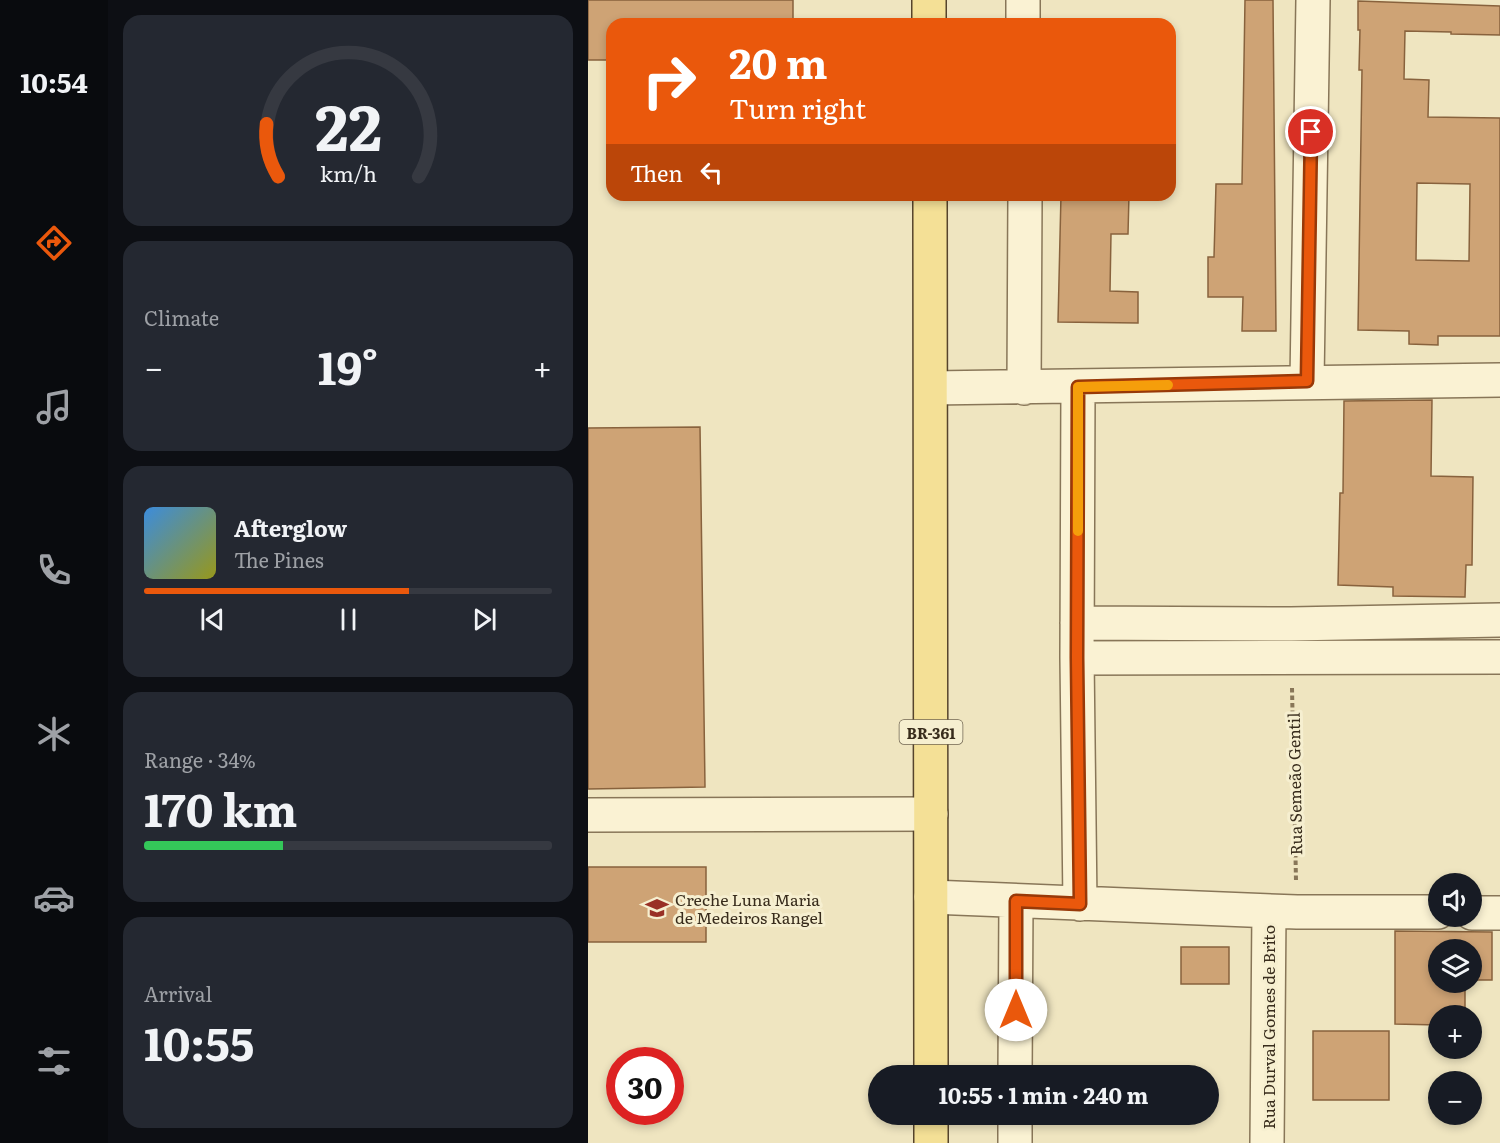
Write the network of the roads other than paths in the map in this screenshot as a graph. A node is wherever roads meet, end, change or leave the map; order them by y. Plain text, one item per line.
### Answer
1 (929, 0) edge
2 (1023, 0) edge
3 (1312, 0) edge
4 (929, 18) edge
5 (1023, 18) edge
6 (930, 201) edge
7 (1025, 201) edge
8 (1500, 380) edge
9 (1307, 381) junction
10 (1078, 387) junction
11 (932, 388) junction
12 (1024, 388) junction
13 (1500, 620) edge
14 (1077, 623) junction
15 (1500, 657) edge
16 (1077, 658) junction
17 (931, 814) junction
18 (588, 815) edge
19 (931, 897) junction
20 (1016, 901) junction
21 (1080, 904) junction
22 (1283, 911) junction
23 (1428, 912) edge
24 (1482, 912) edge
25 (1500, 913) edge
26 (931, 1065) edge
27 (1015, 1065) edge
28 (931, 1125) edge
29 (1015, 1125) edge
30 (931, 1143) edge
31 (1015, 1143) edge
32 (1267, 1143) edge

1 - 4 main road
2 - 5 street
3 - 9 street
6 - 11 main road, BR-361
7 - 12 street
8 - 9 street
9 - 10 street
10 - 12 street
10 - 14 street
11 - 12 street
11 - 17 main road, BR-361
13 - 14 street
14 - 16 street
15 - 16 street
16 - 21 street
17 - 18 street
17 - 19 main road, BR-361
19 - 20 street
19 - 26 main road, BR-361
20 - 21 street
20 - 27 street
21 - 22 street
22 - 23 street
22 - 32 street, Rua Durval Gomes de Brito
24 - 25 street
28 - 30 main road
29 - 31 street

